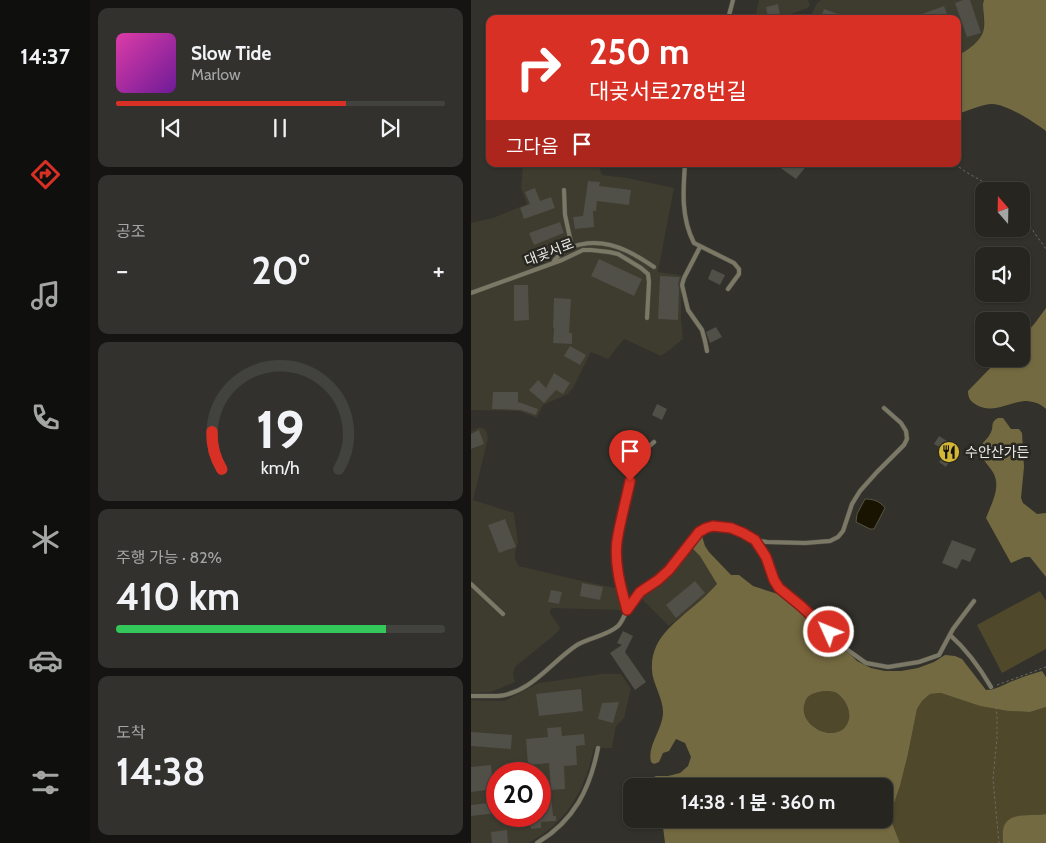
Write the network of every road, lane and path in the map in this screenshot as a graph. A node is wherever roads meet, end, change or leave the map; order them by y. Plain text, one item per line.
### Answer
1 (733, 0) edge
2 (729, 15) edge
3 (685, 167) edge
4 (959, 167) edge
5 (983, 182) edge
6 (564, 190) dead end
7 (1030, 227) edge
8 (572, 247) junction
9 (700, 247) junction
10 (1046, 249) edge
11 (552, 263) junction
12 (654, 267) dead end
13 (727, 289) dead end
14 (471, 293) edge
15 (647, 318) dead end
16 (707, 351) dead end
17 (884, 408) dead end
18 (654, 442) dead end
19 (755, 540) junction
20 (471, 584) edge
21 (973, 601) dead end
22 (627, 610) junction
23 (503, 614) dead end
24 (950, 635) junction
25 (1046, 667) edge
26 (991, 687) junction
27 (471, 696) edge
28 (598, 748) dead end
29 (537, 843) edge
30 (999, 843) edge

1 - 2 lane
3 - 9 lane
4 - 5 path
6 - 8 lane
7 - 10 path
8 - 11 lane
8 - 12 lane
9 - 13 lane
9 - 16 lane
11 - 14 lane, 대곶서로
11 - 15 lane, 대곶서로
17 - 19 lane
18 - 22 lane
19 - 22 lane
19 - 24 lane
20 - 23 lane
21 - 24 lane
22 - 27 lane
24 - 26 lane
25 - 26 path
26 - 30 path
28 - 29 lane

